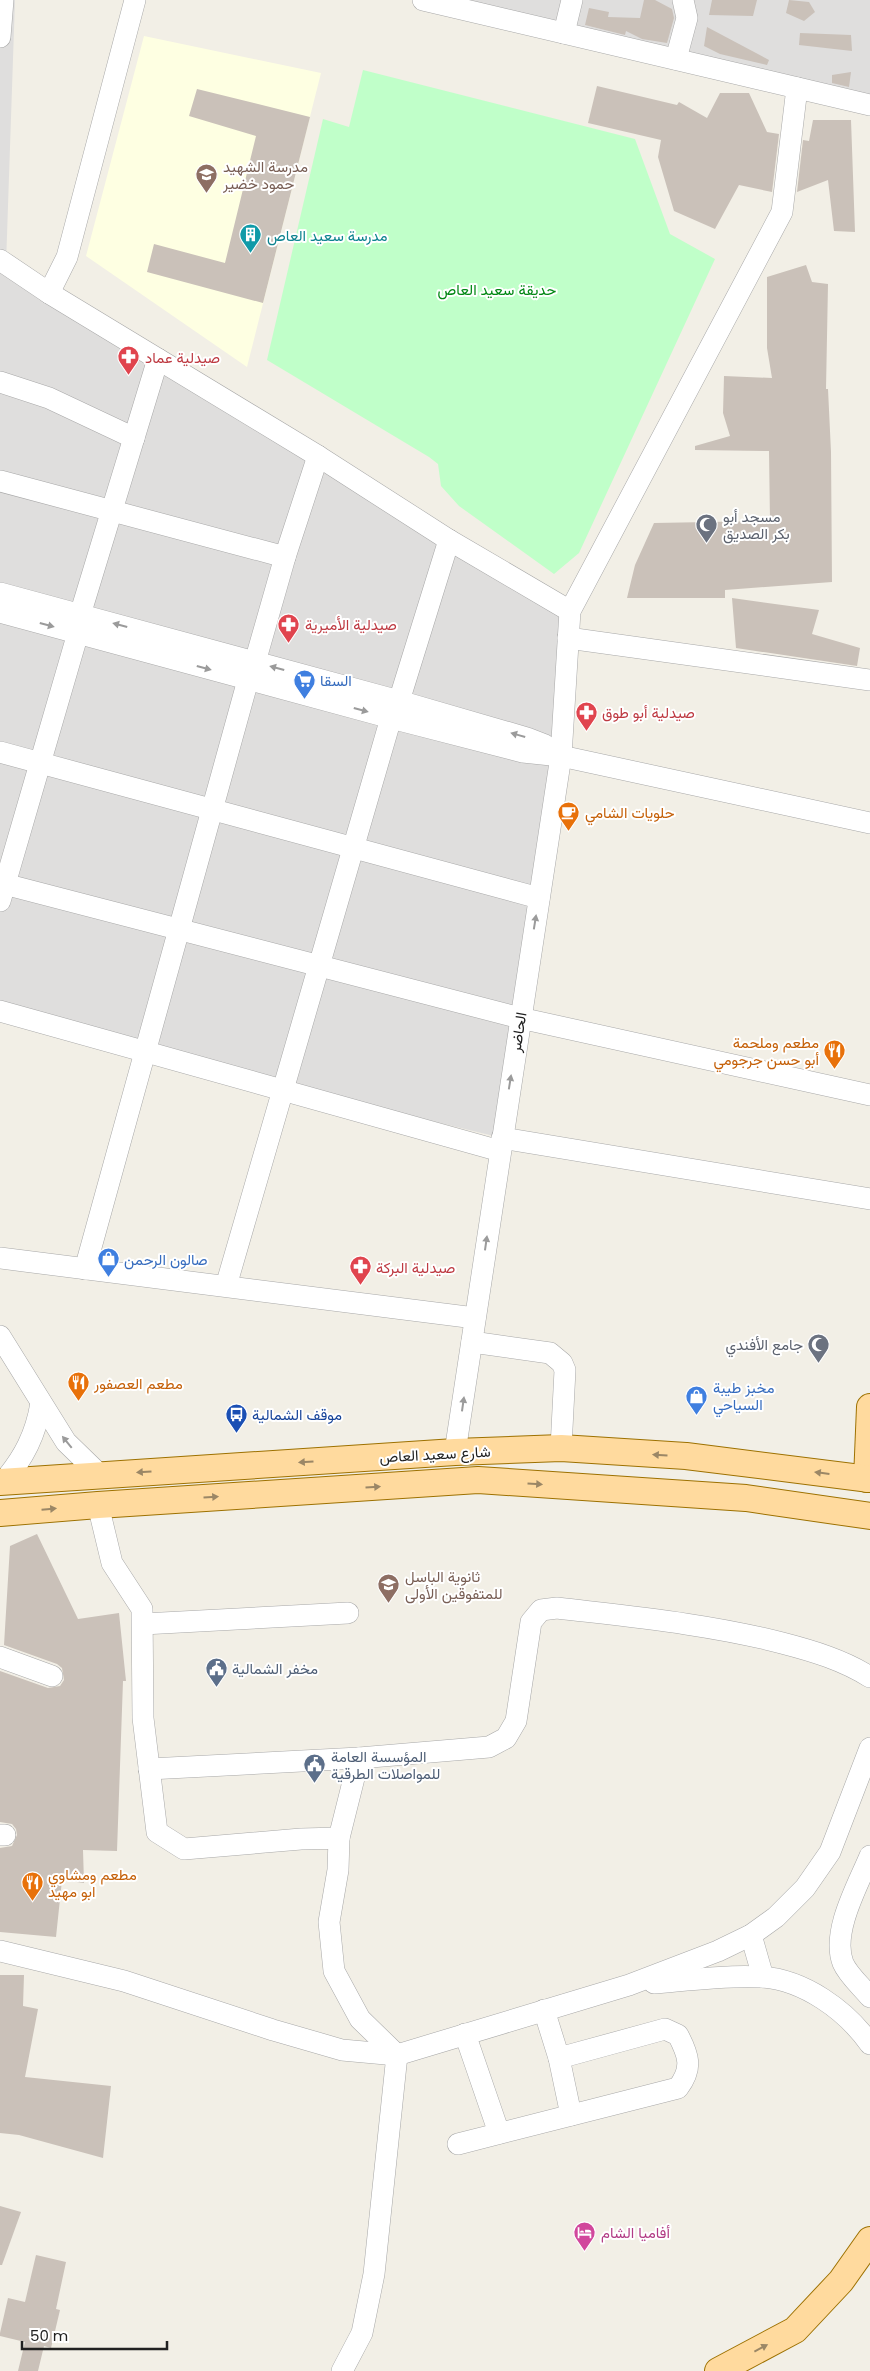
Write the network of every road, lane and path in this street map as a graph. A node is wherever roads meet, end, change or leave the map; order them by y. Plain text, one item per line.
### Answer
1 (3, 0) edge
2 (135, 0) edge
3 (423, 0) edge
4 (572, 0) edge
5 (683, 0) edge
6 (1, 28) edge
7 (564, 33) junction
8 (676, 59) junction
9 (797, 88) junction
10 (870, 105) edge
11 (0, 260) edge
12 (49, 294) junction
13 (158, 360) junction
14 (0, 382) edge
15 (134, 438) junction
16 (318, 456) junction
17 (0, 480) edge
18 (112, 511) junction
19 (449, 540) junction
20 (285, 557) junction
21 (0, 593) edge
22 (570, 611) junction
23 (0, 612) edge
24 (79, 624) junction
25 (568, 638) junction
26 (251, 671) junction
27 (870, 680) edge
28 (395, 710) junction
29 (0, 752) edge
30 (561, 756) junction
31 (40, 763) junction
32 (212, 810) junction
33 (870, 823) edge
34 (353, 848) junction
35 (2, 889) edge
36 (539, 898) junction
37 (179, 929) junction
38 (319, 965) junction
39 (0, 1011) edge
40 (520, 1018) junction
41 (145, 1052) junction
42 (283, 1090) junction
43 (870, 1095) edge
44 (501, 1144) junction
45 (870, 1199) edge
46 (0, 1258) edge
47 (85, 1269) junction
48 (226, 1286) junction
49 (475, 1318) junction
50 (0, 1336) edge
51 (472, 1342) junction
52 (41, 1403) junction
53 (870, 1407) edge
54 (561, 1448) junction
55 (456, 1452) junction
56 (100, 1475) junction
57 (868, 1479) edge
58 (2, 1482) edge
59 (98, 1505) junction
60 (0, 1513) edge
61 (870, 1516) edge
62 (348, 1613) dead end
63 (143, 1624) junction
64 (0, 1657) edge
65 (52, 1676) dead end
66 (870, 1677) edge
67 (870, 1748) edge
68 (359, 1758) junction
69 (149, 1769) junction
70 (339, 1838) junction
71 (870, 1856) edge
72 (751, 1935) junction
73 (0, 1951) edge
74 (763, 1977) junction
75 (629, 1985) junction
76 (870, 1997) edge
77 (544, 2010) junction
78 (465, 2034) junction
79 (870, 2044) edge
80 (397, 2054) junction
81 (559, 2058) junction
82 (570, 2115) junction
83 (499, 2133) junction
84 (458, 2144) dead end
85 (870, 2240) edge
86 (342, 2371) edge
87 (718, 2371) edge

1 - 6 street
2 - 12 street
3 - 7 street
4 - 7 street
5 - 8 street
7 - 8 street
8 - 9 street
9 - 10 street
9 - 22 street
11 - 12 street
12 - 13 street
13 - 15 street
13 - 16 street
14 - 15 street
15 - 18 street
16 - 19 street
16 - 20 street
17 - 18 street
18 - 20 street
18 - 24 street
19 - 22 street
19 - 28 street
20 - 26 street
21 - 24 street
22 - 25 street, الحاضر
23 -> 24 street
24 - 26 street
24 - 31 street
25 - 27 street
25 - 30 street, الحاضر
26 - 28 street
26 - 32 street
28 - 30 street
28 - 34 street
29 - 31 street
30 - 33 street
30 - 36 street, الحاضر
31 - 32 street
31 - 35 street
32 - 34 street
32 - 37 street
34 - 36 street
34 - 38 street
35 - 37 street
40 -> 36 street, الحاضر
37 - 38 street
37 - 41 street
38 - 40 street
38 - 42 street
39 - 41 street
40 - 43 street
44 -> 40 street, الحاضر
41 - 42 street
41 - 47 street
42 - 44 street
42 - 48 street
44 - 45 street
49 -> 44 street, الحاضر
46 - 47 street
47 - 48 street
48 - 49 street
49 - 51 street, الحاضر
50 - 52 street
51 - 54 street
55 -> 51 street, الحاضر
56 -> 52 street
52 - 58 street
53 - 57 main road
54 - 55 main road, شارع سعيد العاص
57 -> 54 main road, شارع سعيد العاص
55 -> 56 main road, شارع سعيد العاص
56 - 58 main road, شارع سعيد العاص
60 -> 59 main road
59 -> 61 main road
59 - 63 street
62 - 63 street
63 - 69 street
64 - 65 street
66 - 68 street
67 - 72 street
68 - 69 street
68 - 70 street
69 - 70 street
70 - 80 street
71 - 76 street
72 - 74 street
72 - 75 street
73 - 80 street
74 - 75 street
74 - 79 street
75 - 77 street
77 - 78 street
77 - 81 street
78 - 80 street
78 - 83 street
80 - 86 street
81 - 82 street
81 - 82 street
82 - 83 street
83 - 84 street
87 -> 85 main road

